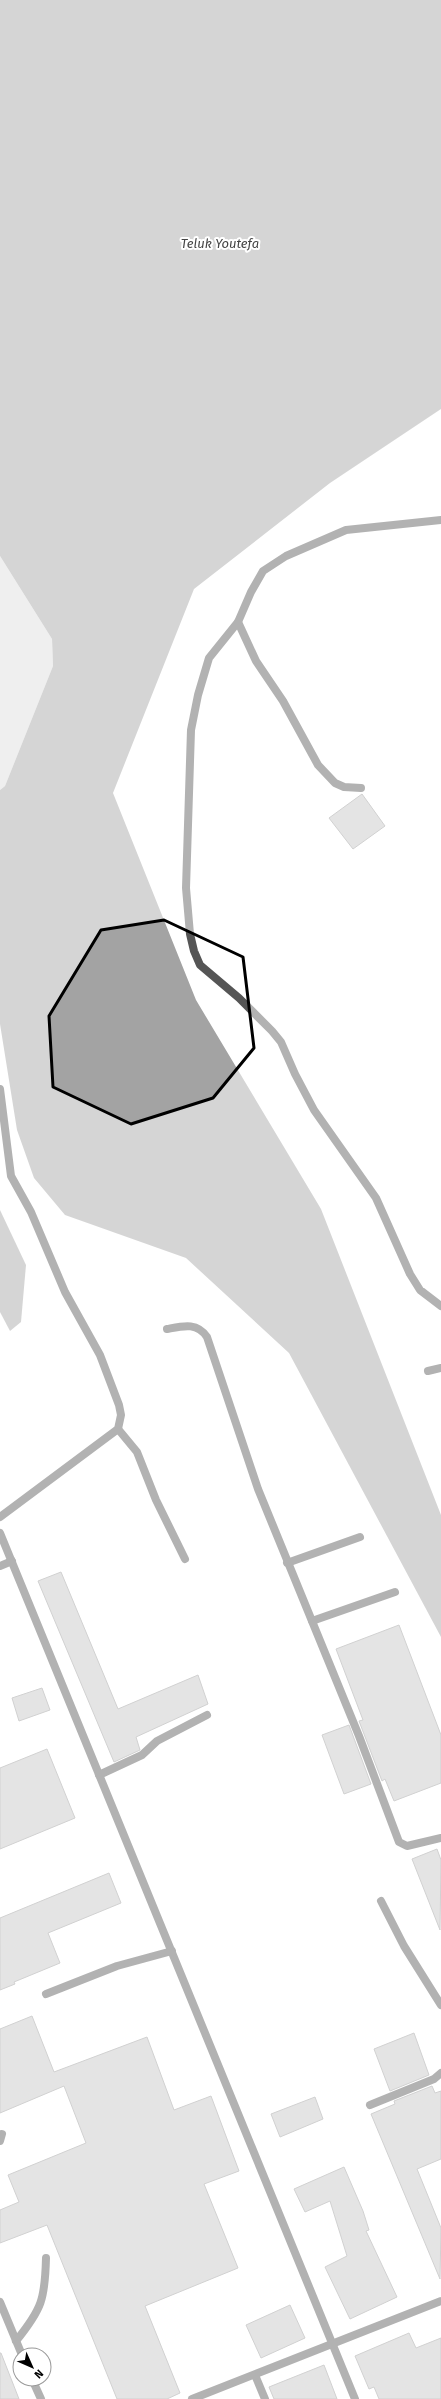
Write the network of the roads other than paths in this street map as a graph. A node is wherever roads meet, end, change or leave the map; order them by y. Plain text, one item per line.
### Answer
1 (441, 520) edge
2 (238, 622) junction
3 (361, 788) dead end
4 (0, 1088) edge
5 (441, 1306) edge
6 (167, 1329) dead end
7 (441, 1368) edge
8 (428, 1371) dead end
9 (118, 1429) junction
10 (0, 1517) edge
11 (0, 1533) edge
12 (360, 1537) dead end
13 (185, 1559) dead end
14 (12, 1561) junction
15 (288, 1563) junction
16 (0, 1566) edge
17 (395, 1592) dead end
18 (312, 1621) junction
19 (207, 1714) dead end
20 (100, 1775) junction
21 (441, 1838) edge
22 (381, 1901) dead end
23 (172, 1951) junction
24 (46, 1994) dead end
25 (441, 2005) edge
26 (441, 2072) edge
27 (370, 2105) dead end
28 (46, 2258) dead end
29 (441, 2301) edge
30 (0, 2302) edge
31 (16, 2341) junction
32 (333, 2345) junction
33 (19, 2347) edge
34 (255, 2375) junction
35 (36, 2387) edge
36 (41, 2399) edge
37 (192, 2399) edge
38 (265, 2399) edge
39 (356, 2399) edge

1 - 2 street
2 - 3 street
2 - 5 street
4 - 9 street
6 - 15 street
7 - 8 street
9 - 10 street
9 - 13 street
11 - 14 street
12 - 15 street
14 - 16 street
14 - 20 street
15 - 18 street
17 - 18 street
18 - 21 street
19 - 20 street
20 - 23 street
22 - 25 street
23 - 24 street
23 - 32 street
26 - 27 street
28 - 31 street
29 - 32 street
30 - 31 street
31 - 33 street
32 - 34 street
32 - 39 street
34 - 37 street
34 - 38 street
35 - 36 street

